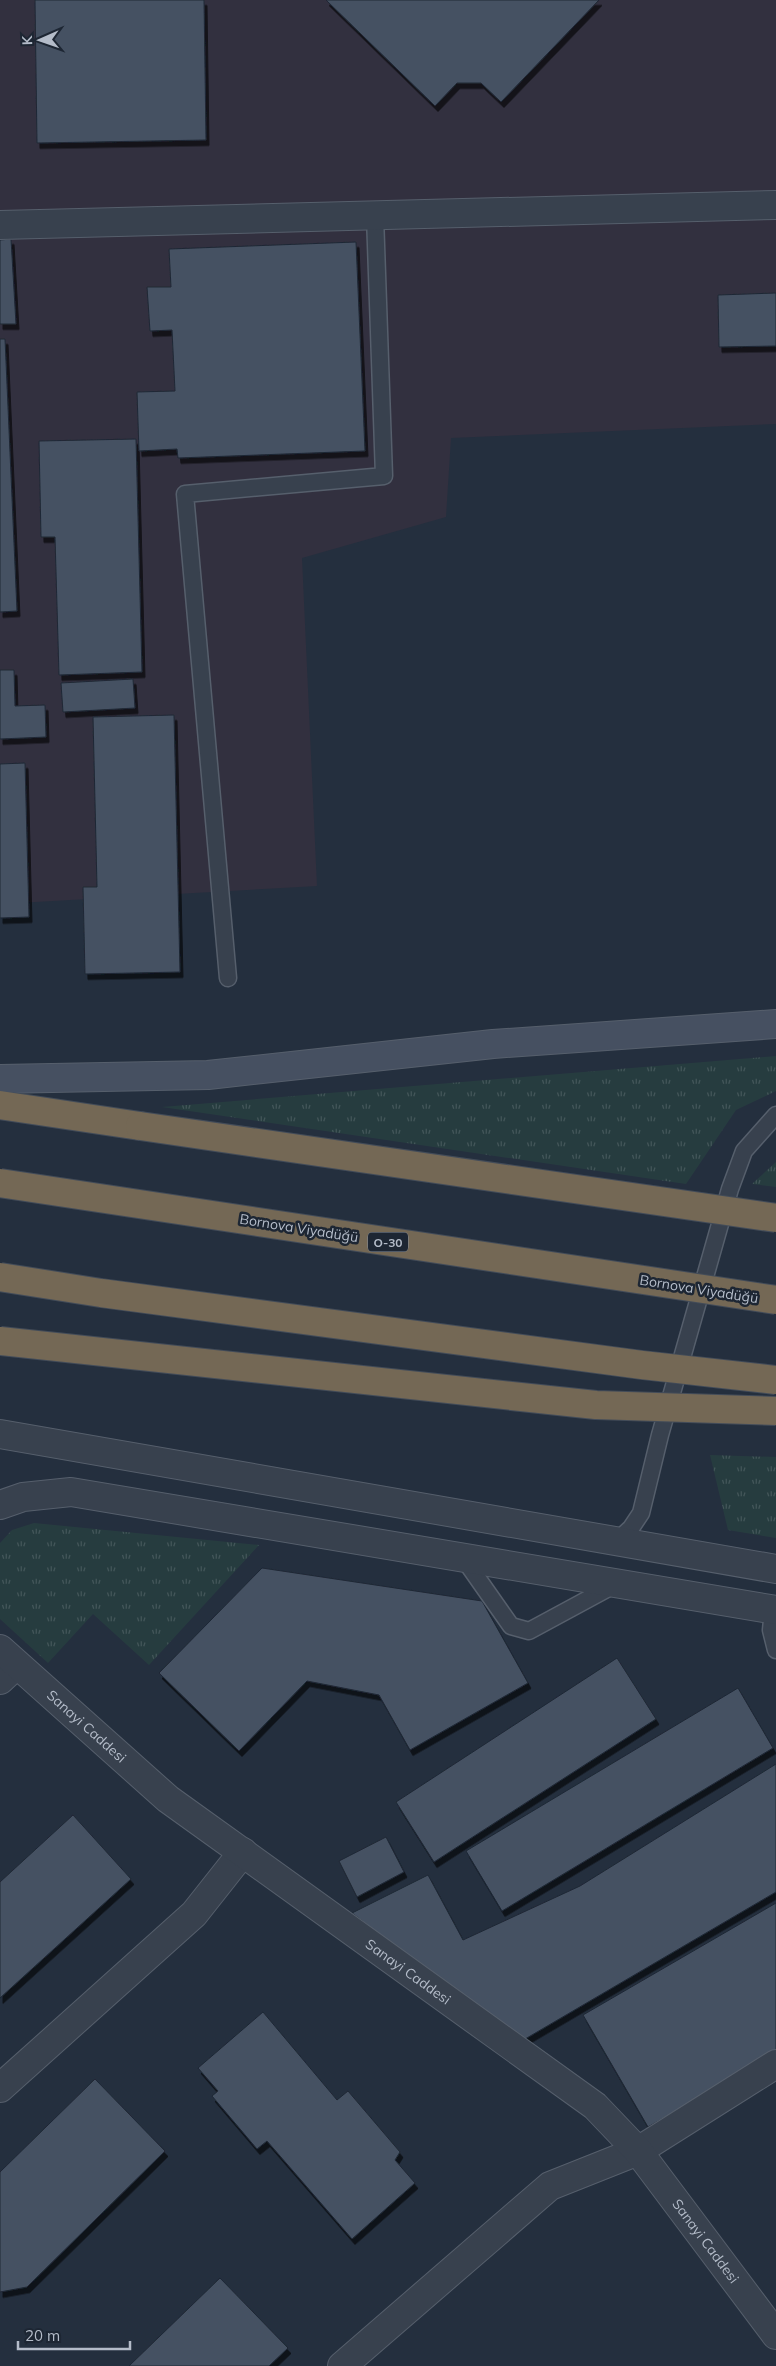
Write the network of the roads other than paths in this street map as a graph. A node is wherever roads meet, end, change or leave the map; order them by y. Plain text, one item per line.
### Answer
1 (776, 205) edge
2 (375, 216) junction
3 (0, 225) edge
4 (228, 978) dead end
5 (776, 1024) edge
6 (0, 1079) edge
7 (0, 1105) edge
8 (776, 1115) edge
9 (0, 1182) edge
10 (776, 1218) edge
11 (0, 1277) edge
12 (776, 1300) edge
13 (0, 1341) edge
14 (776, 1380) edge
15 (776, 1412) edge
16 (0, 1434) edge
17 (0, 1506) edge
18 (617, 1541) junction
19 (464, 1559) junction
20 (776, 1569) edge
21 (616, 1584) junction
22 (775, 1610) edge
23 (776, 1650) edge
24 (5, 1665) edge
25 (243, 1852) junction
26 (776, 2064) edge
27 (0, 2088) edge
28 (638, 2151) junction
29 (776, 2335) edge
30 (342, 2366) edge

1 - 2 street
2 - 3 street
2 - 4 lane
5 - 6 main road
7 - 10 highway, bridge
8 - 18 lane
9 - 12 highway, Bornova Viyadüğü / O-30, bridge
11 - 14 highway, bridge
13 - 15 highway, bridge
16 - 18 street
17 - 19 street
18 - 20 street
19 - 21 street
19 - 21 lane
21 - 22 street
22 - 23 lane
24 - 25 street, Sanayi Caddesi
25 - 27 street
25 - 28 street, Sanayi Caddesi
26 - 28 street
28 - 29 street, Sanayi Caddesi
28 - 30 street

